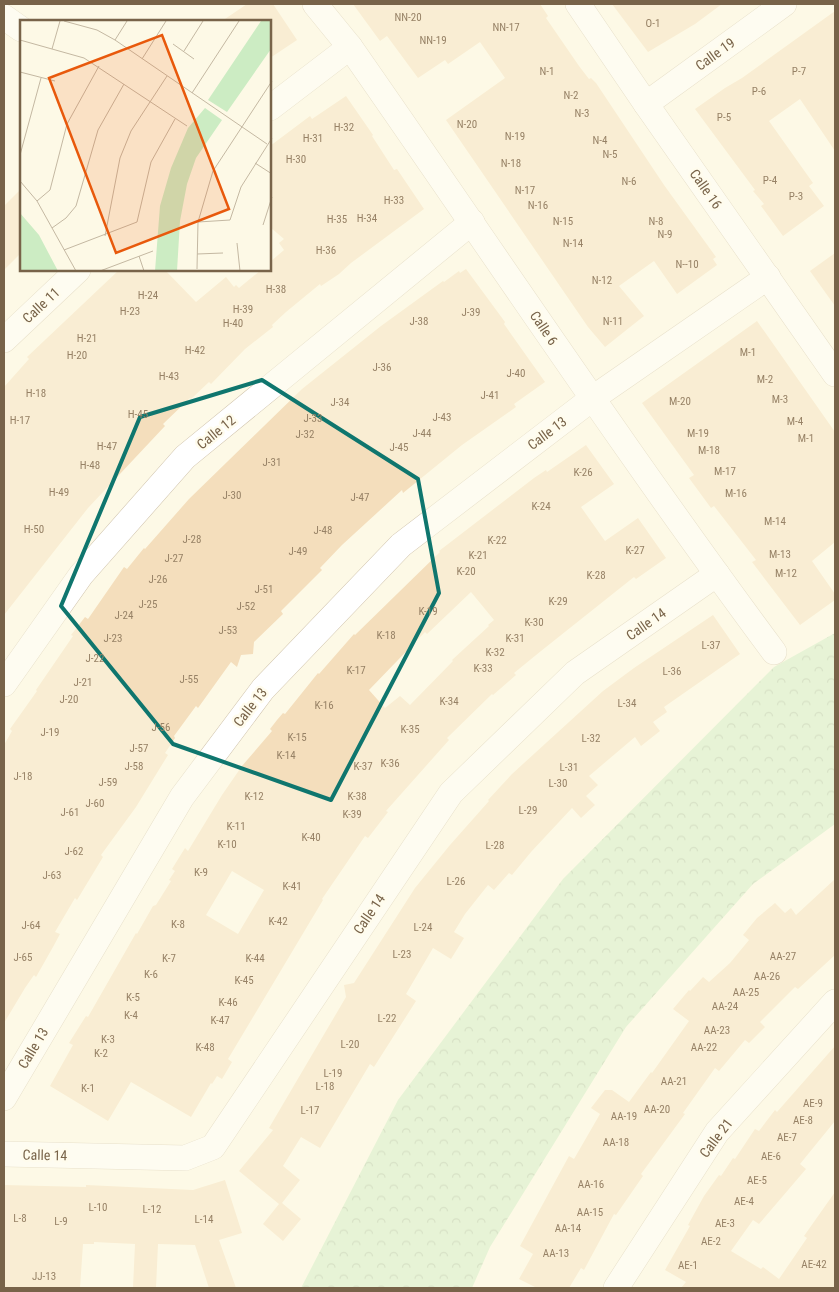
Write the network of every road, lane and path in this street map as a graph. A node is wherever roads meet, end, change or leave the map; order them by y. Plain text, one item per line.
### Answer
1 (315, 4) edge
2 (578, 4) edge
3 (784, 4) edge
4 (4, 17) edge
5 (20, 28) edge
6 (350, 47) junction
7 (646, 104) junction
8 (271, 107) edge
9 (472, 222) junction
10 (77, 271) edge
11 (768, 278) junction
12 (4, 340) edge
13 (835, 374) edge
14 (593, 398) junction
15 (717, 574) junction
16 (774, 652) dead end
17 (4, 684) edge
18 (835, 1002) edge
19 (4, 1098) edge
20 (4, 1154) edge
21 (616, 1288) edge

1 - 6 street, Calle 6
2 - 7 street, Calle 16
3 - 7 street, Calle 19
4 - 5 street
6 - 8 street
6 - 9 street, Calle 6
7 - 11 street, Calle 16
9 - 14 street, Calle 6
9 - 17 street, Calle 12
10 - 12 street, Calle 11
11 - 13 street, Calle 16
11 - 14 street, Calle 13
14 - 15 street, Calle 6
14 - 19 street, Calle 13
15 - 16 street, Calle 6
15 - 20 street, Calle 14
18 - 21 street, Calle 21

